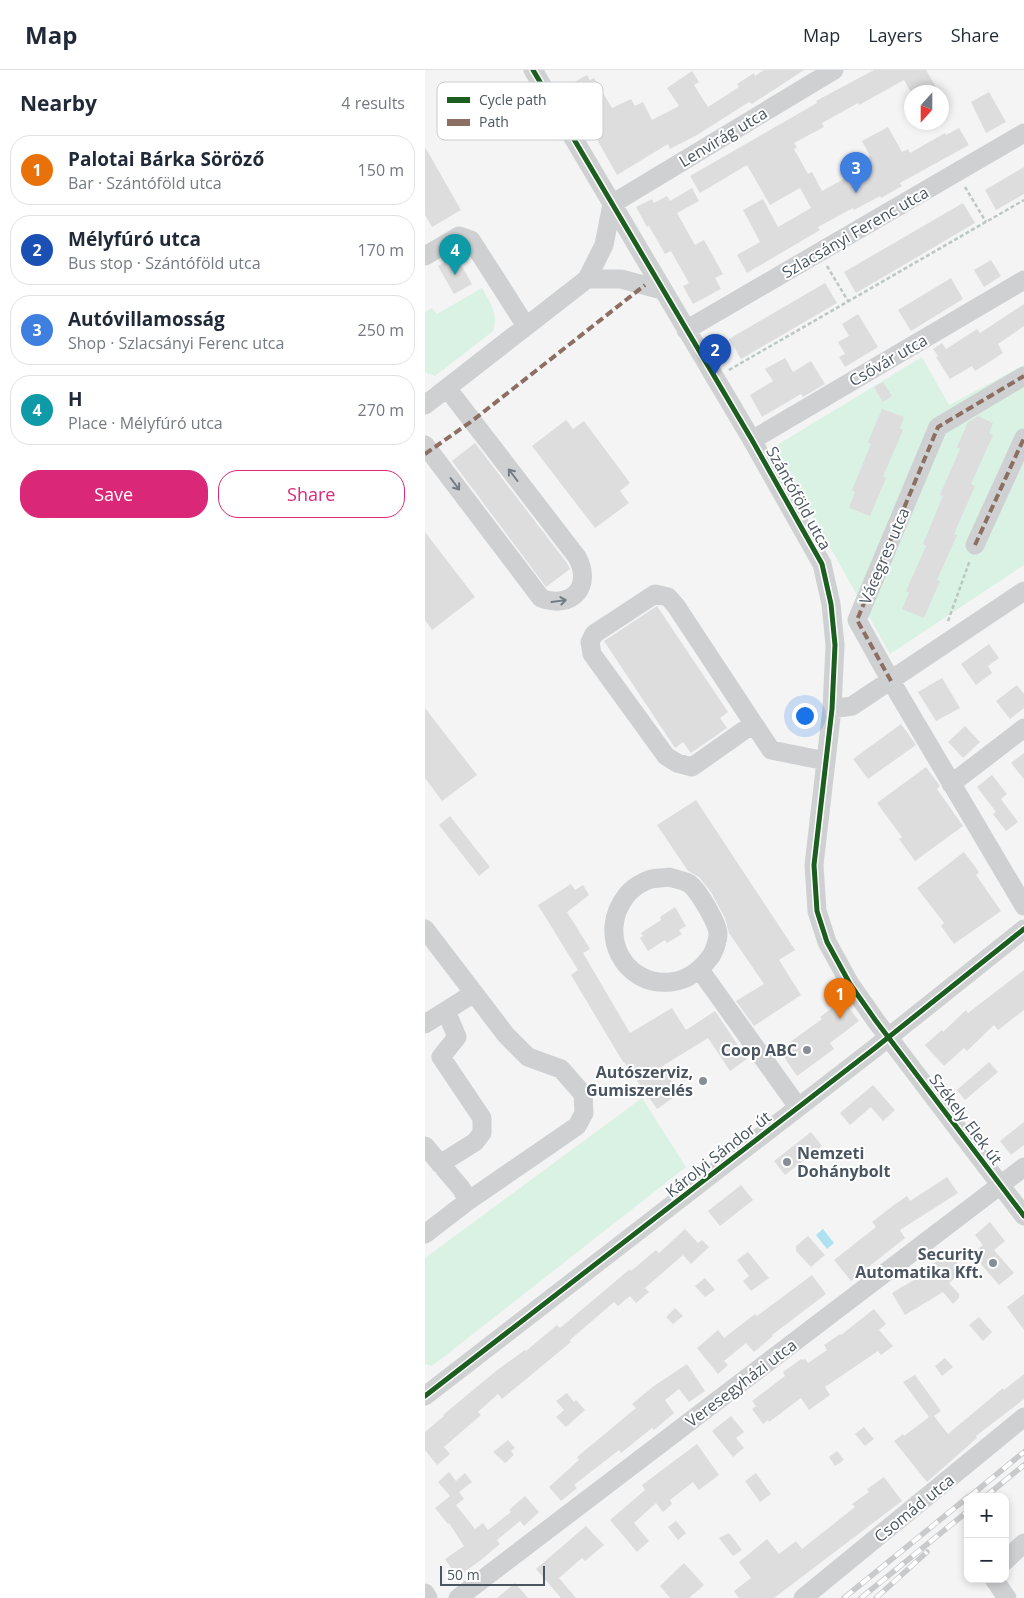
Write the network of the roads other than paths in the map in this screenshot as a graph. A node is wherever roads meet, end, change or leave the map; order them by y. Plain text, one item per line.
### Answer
1 (834, 70) edge
2 (1024, 133) edge
3 (577, 140) edge
4 (612, 204) junction
5 (426, 253) edge
6 (587, 279) junction
7 (1024, 280) edge
8 (662, 290) junction
9 (527, 326) junction
10 (686, 330) junction
11 (1024, 376) edge
12 (433, 394) edge
13 (1024, 438) edge
14 (752, 440) junction
15 (425, 445) edge
16 (975, 545) road end
17 (1024, 591) edge
18 (891, 681) junction
19 (832, 709) junction
20 (753, 724) junction
21 (1024, 728) edge
22 (826, 761) junction
23 (951, 784) junction
24 (1024, 906) edge
25 (425, 929) edge
26 (1024, 929) edge
27 (700, 970) junction
28 (474, 993) junction
29 (446, 1011) junction
30 (425, 1024) edge
31 (888, 1036) junction
32 (798, 1107) junction
33 (425, 1146) edge
34 (440, 1164) junction
35 (1024, 1168) edge
36 (1000, 1186) junction
37 (468, 1201) junction
38 (1024, 1216) edge
39 (425, 1234) edge
40 (425, 1396) edge
41 (1024, 1417) edge
42 (1024, 1543) edge
43 (1009, 1558) edge
44 (997, 1583) edge
45 (425, 1592) edge
46 (428, 1598) edge
47 (458, 1598) edge
48 (803, 1598) edge
49 (1007, 1598) edge

1 - 4 street, Lenvirág utca
2 - 10 street, Szlacsányi Ferenc utca
3 - 4 street, Szántóföld utca
4 - 6 street
4 - 8 street, Szántóföld utca
5 - 9 street
6 - 8 street
6 - 9 street
7 - 14 street, Csővár utca
8 - 10 street, Szántóföld utca
9 - 12 street
10 - 14 street, Szántóföld utca
11 - 18 street, Vácegres utca
15 -> 12 street
13 - 16 street
14 - 19 street, Szántóföld utca
17 - 18 street
18 - 19 street
18 - 23 street
19 - 22 street, Szántóföld utca
20 - 20 street
20 - 22 street
21 - 23 street
22 - 31 street, Szántóföld utca
23 - 24 street
25 - 28 street
26 - 31 street, Károlyi Sándor út
27 - 27 street
27 - 32 street
28 - 29 street
28 - 37 street
29 - 30 street
29 - 34 street
31 - 32 street, Károlyi Sándor út
31 - 36 street, Székely Elek út
32 - 40 street, Károlyi Sándor út
33 - 34 street
34 - 37 street
35 - 36 street, Veresegyházi utca
36 - 38 street, Székely Elek út
36 - 47 street, Veresegyházi utca
37 - 39 street
41 - 48 street, Csomád utca
42 - 43 street
44 - 49 street
45 - 46 street

